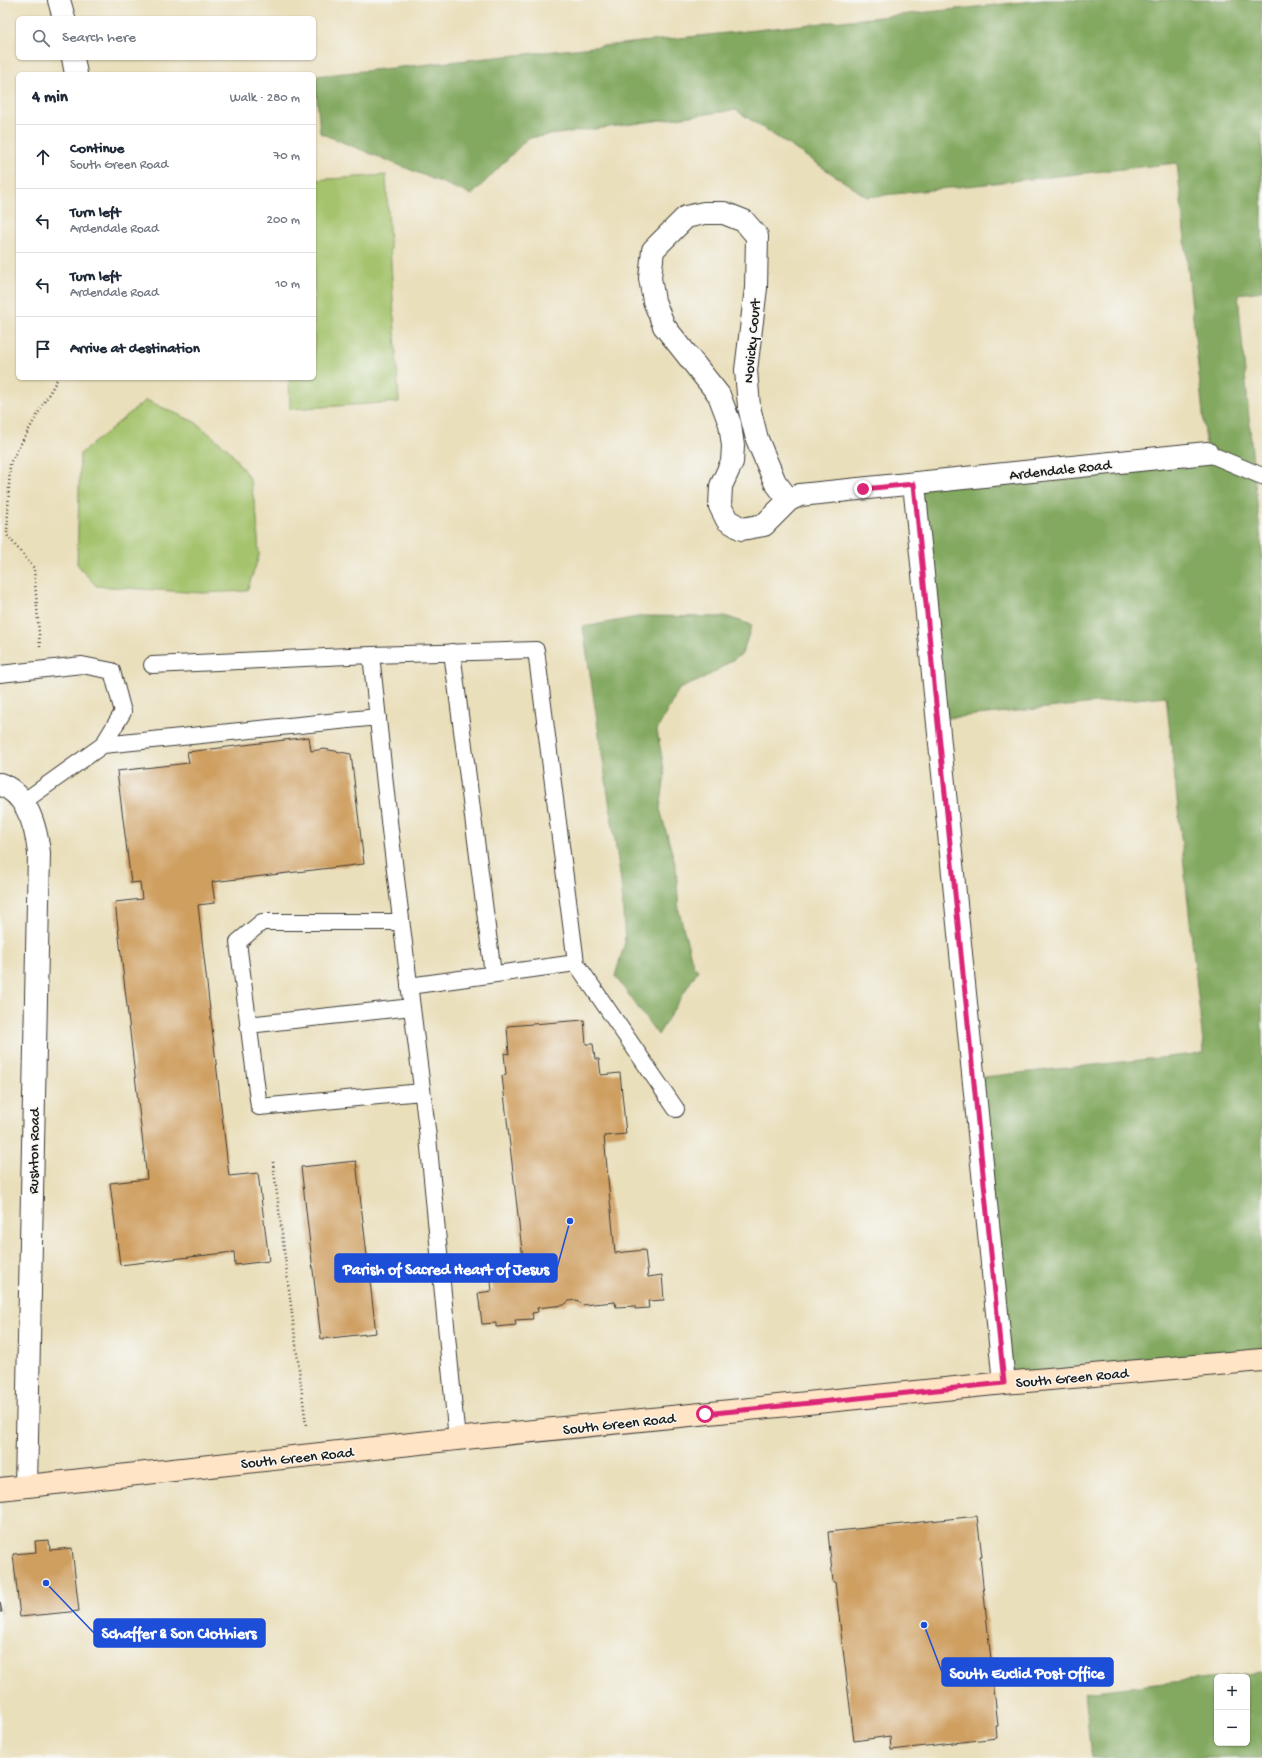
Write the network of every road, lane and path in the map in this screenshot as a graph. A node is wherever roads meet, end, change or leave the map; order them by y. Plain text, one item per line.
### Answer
1 (58, 0) edge
2 (63, 16) edge
3 (73, 60) edge
4 (76, 72) edge
5 (57, 380) edge
6 (1207, 453) joint
7 (1262, 476) edge
8 (914, 484) junction
9 (789, 500) junction
10 (452, 652) junction
11 (371, 655) junction
12 (152, 665) dead end
13 (42, 669) junction
14 (0, 674) edge
15 (378, 717) junction
16 (103, 745) junction
17 (0, 784) edge
18 (27, 809) junction
19 (401, 922) junction
20 (576, 963) junction
21 (493, 974) junction
22 (409, 986) junction
23 (412, 1007) junction
24 (248, 1025) junction
25 (422, 1092) junction
26 (676, 1109) dead end
27 (273, 1162) dead end
28 (1262, 1360) edge
29 (1004, 1383) junction
30 (306, 1425) dead end
31 (457, 1440) junction
32 (26, 1486) junction
33 (0, 1489) edge

1 - 2 street
3 - 4 street
5 - 13 path
6 - 7 lane
6 - 8 street, Ardendale Road
8 - 9 street, Ardendale Road
8 - 29 street
9 - 9 street, Novicky Court
10 - 11 lane
10 - 20 lane
10 - 21 lane
11 - 12 lane
11 - 15 lane
13 - 14 lane
13 - 16 lane
15 - 16 lane
15 - 19 lane
16 - 18 lane
17 - 18 street
18 - 32 street, Rushton Road
19 - 22 lane
19 - 24 lane
20 - 21 lane
20 - 26 lane
21 - 22 lane
22 - 23 lane
23 - 24 lane
23 - 25 lane
24 - 25 lane
25 - 31 lane
27 - 30 path
28 - 29 main road, South Green Road
29 - 31 main road, South Green Road
31 - 32 main road, South Green Road
32 - 33 main road, South Green Road

